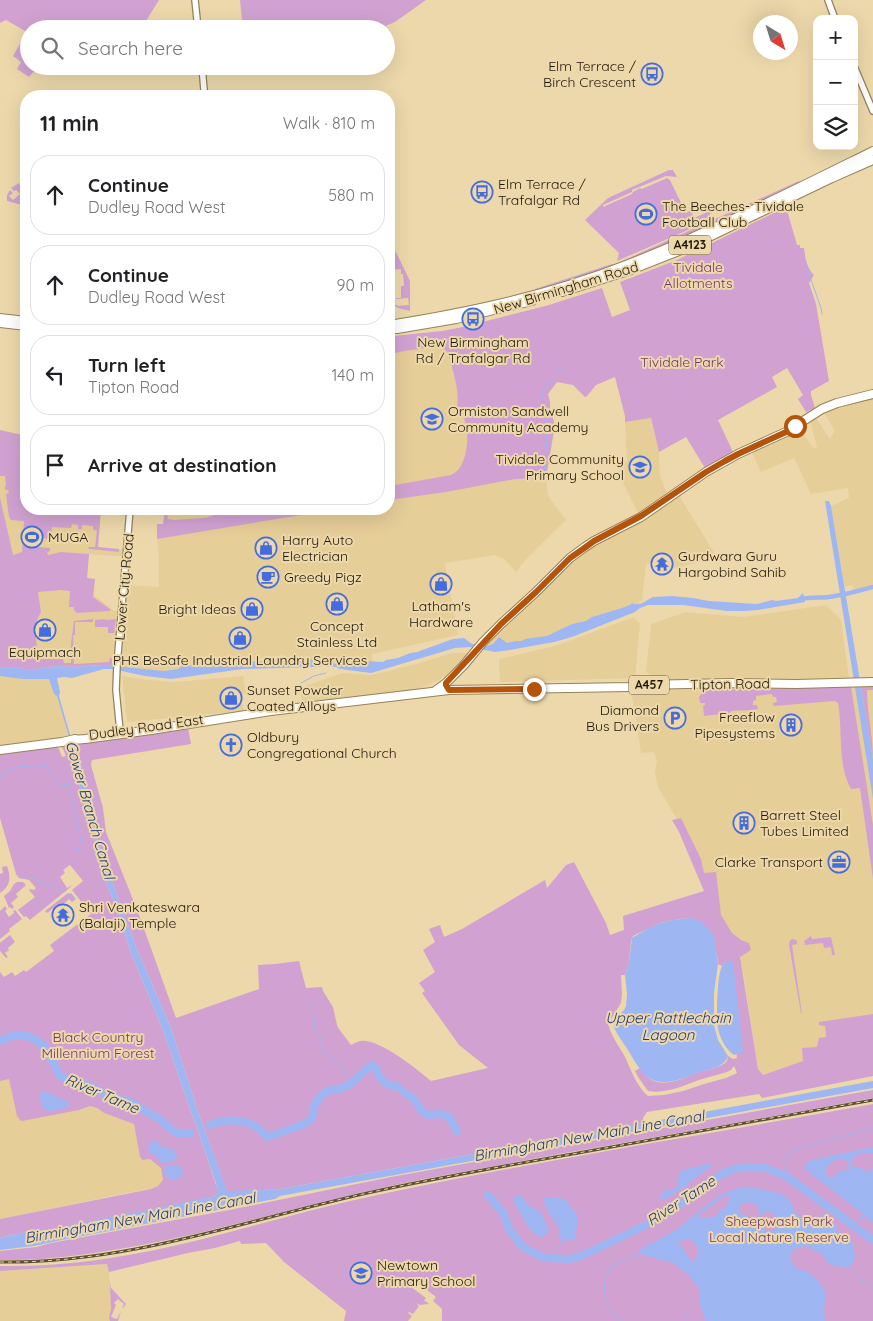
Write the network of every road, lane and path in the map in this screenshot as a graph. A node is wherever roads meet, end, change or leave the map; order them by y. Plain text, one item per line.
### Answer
1 (195, 0) edge
2 (828, 0) edge
3 (834, 15) edge
4 (197, 20) edge
5 (203, 75) edge
6 (858, 75) edge
7 (204, 90) edge
8 (873, 111) edge
9 (873, 151) edge
10 (873, 160) edge
11 (499, 307) junction
12 (0, 318) edge
13 (20, 320) edge
14 (0, 323) edge
15 (20, 325) edge
16 (395, 325) edge
17 (395, 330) edge
18 (873, 394) edge
19 (130, 515) edge
20 (459, 670) junction
21 (870, 682) edge
22 (448, 687) junction
23 (431, 692) joint
24 (414, 695) junction
25 (193, 722) junction
26 (119, 733) junction
27 (0, 749) edge

1 - 4 street
2 - 3 street
5 - 7 street
6 - 8 street
9 - 11 main road, New Birmingham Road / A4123
10 - 11 main road, New Birmingham Road / A4123
11 - 16 main road, New Birmingham Road / A4123
11 - 17 main road, New Birmingham Road / A4123
12 - 13 main road
14 - 15 main road
18 - 20 main road
19 - 26 street, Lower City Road
20 - 22 main road
20 - 24 main road
21 - 22 main road, Tipton Road / A457
22 - 23 main road, Tipton Road / A457
23 - 24 main road, Dudley Road East / A457
24 - 25 main road, Dudley Road East / A457
25 - 26 main road, Dudley Road East / A457
25 - 26 main road, Dudley Road East
26 - 27 main road, Dudley Road East

